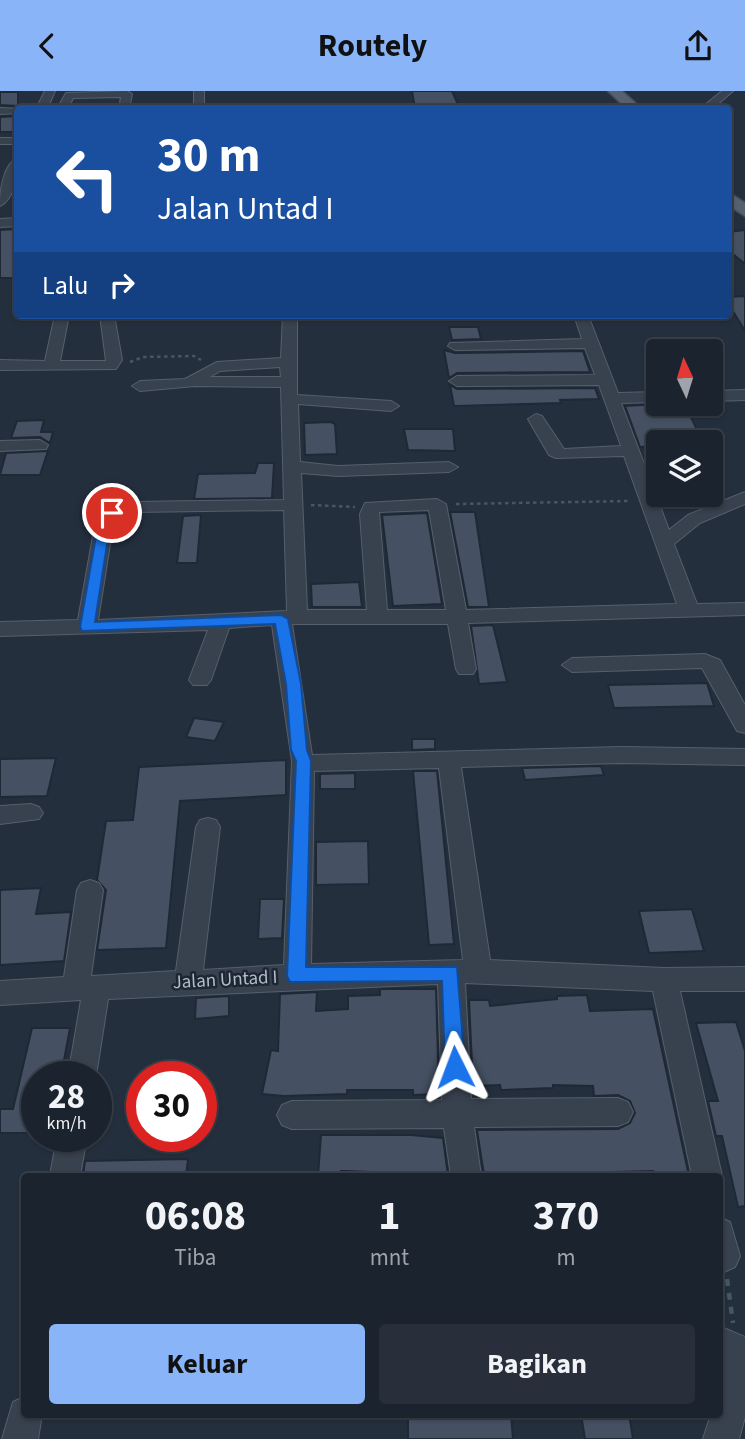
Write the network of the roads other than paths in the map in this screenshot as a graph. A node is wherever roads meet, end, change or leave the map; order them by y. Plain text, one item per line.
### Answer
1 (601, 91) edge
2 (614, 91) edge
3 (728, 91) edge
4 (124, 92) edge
5 (76, 93) edge
6 (64, 105) edge
7 (617, 105) edge
8 (631, 105) edge
9 (710, 105) edge
10 (14, 169) edge
11 (0, 202) edge
12 (61, 319) edge
13 (108, 319) edge
14 (290, 319) edge
15 (582, 319) edge
16 (590, 343) junction
17 (455, 346) dead end
18 (288, 362) junction
19 (0, 365) edge
20 (51, 367) junction
21 (604, 380) junction
22 (457, 381) dead end
23 (192, 382) junction
24 (140, 386) dead end
25 (290, 390) junction
26 (745, 395) edge
27 (723, 396) edge
28 (646, 397) edge
29 (613, 398) junction
30 (391, 406) dead end
31 (536, 419) dead end
32 (40, 445) dead end
33 (0, 446) edge
34 (631, 451) junction
35 (293, 467) junction
36 (449, 467) dead end
37 (646, 492) edge
38 (745, 498) edge
39 (295, 505) junction
40 (652, 507) edge
41 (665, 542) junction
42 (689, 609) junction
43 (745, 610) edge
44 (289, 618) junction
45 (379, 618) junction
46 (457, 618) junction
47 (221, 623) junction
48 (87, 627) junction
49 (0, 629) edge
50 (572, 665) dead end
51 (466, 669) dead end
52 (200, 680) dead end
53 (745, 725) edge
54 (745, 757) edge
55 (449, 760) junction
56 (303, 761) junction
57 (31, 813) dead end
58 (0, 815) edge
59 (208, 827) dead end
60 (90, 890) dead end
61 (464, 972) junction
62 (297, 976) junction
63 (745, 979) edge
64 (664, 980) junction
65 (188, 982) junction
66 (87, 988) junction
67 (0, 993) edge
68 (83, 1061) edge
69 (618, 1112) dead end
70 (457, 1114) junction
71 (292, 1115) dead end
72 (69, 1152) edge
73 (66, 1173) edge
74 (466, 1173) edge
75 (706, 1173) edge
76 (727, 1346) edge
77 (24, 1418) edge
78 (20, 1439) edge
79 (721, 1439) edge

1 - 7 main road
2 - 8 main road
3 - 9 street
4 - 5 street
5 - 6 street
10 - 11 street
12 - 20 street
13 - 20 street
14 - 18 street
15 - 16 street
16 - 17 street
16 - 21 street
18 - 23 street
18 - 25 street
19 - 20 street
21 - 22 street
21 - 29 street
23 - 24 street
23 - 25 street
25 - 30 street
25 - 35 street
26 - 27 street
28 - 29 street
29 - 34 street
31 - 34 street
32 - 33 street
34 - 37 street
35 - 36 street
35 - 39 street
38 - 41 street
39 - 44 street
39 - 48 street
40 - 41 street
41 - 42 street
42 - 43 street
42 - 46 street
44 - 45 street
44 - 47 street
44 - 56 street
45 - 46 street
45 - 46 street
46 - 51 street
47 - 48 street
47 - 52 street
48 - 49 street
50 - 53 street
54 - 55 street
55 - 56 street
55 - 61 street
56 - 62 street
57 - 58 street
59 - 65 street
60 - 66 street
61 - 62 street, Jalan Untad I
61 - 64 street, Jalan Untad I
61 - 70 street
62 - 65 street, Jalan Untad I
63 - 64 street, Jalan Untad I
64 - 75 street
65 - 66 street, Jalan Untad I
66 - 67 street, Jalan Untad I
66 - 68 street
69 - 70 street
70 - 71 street
70 - 74 street
72 - 73 street
76 - 79 street
77 - 78 street

